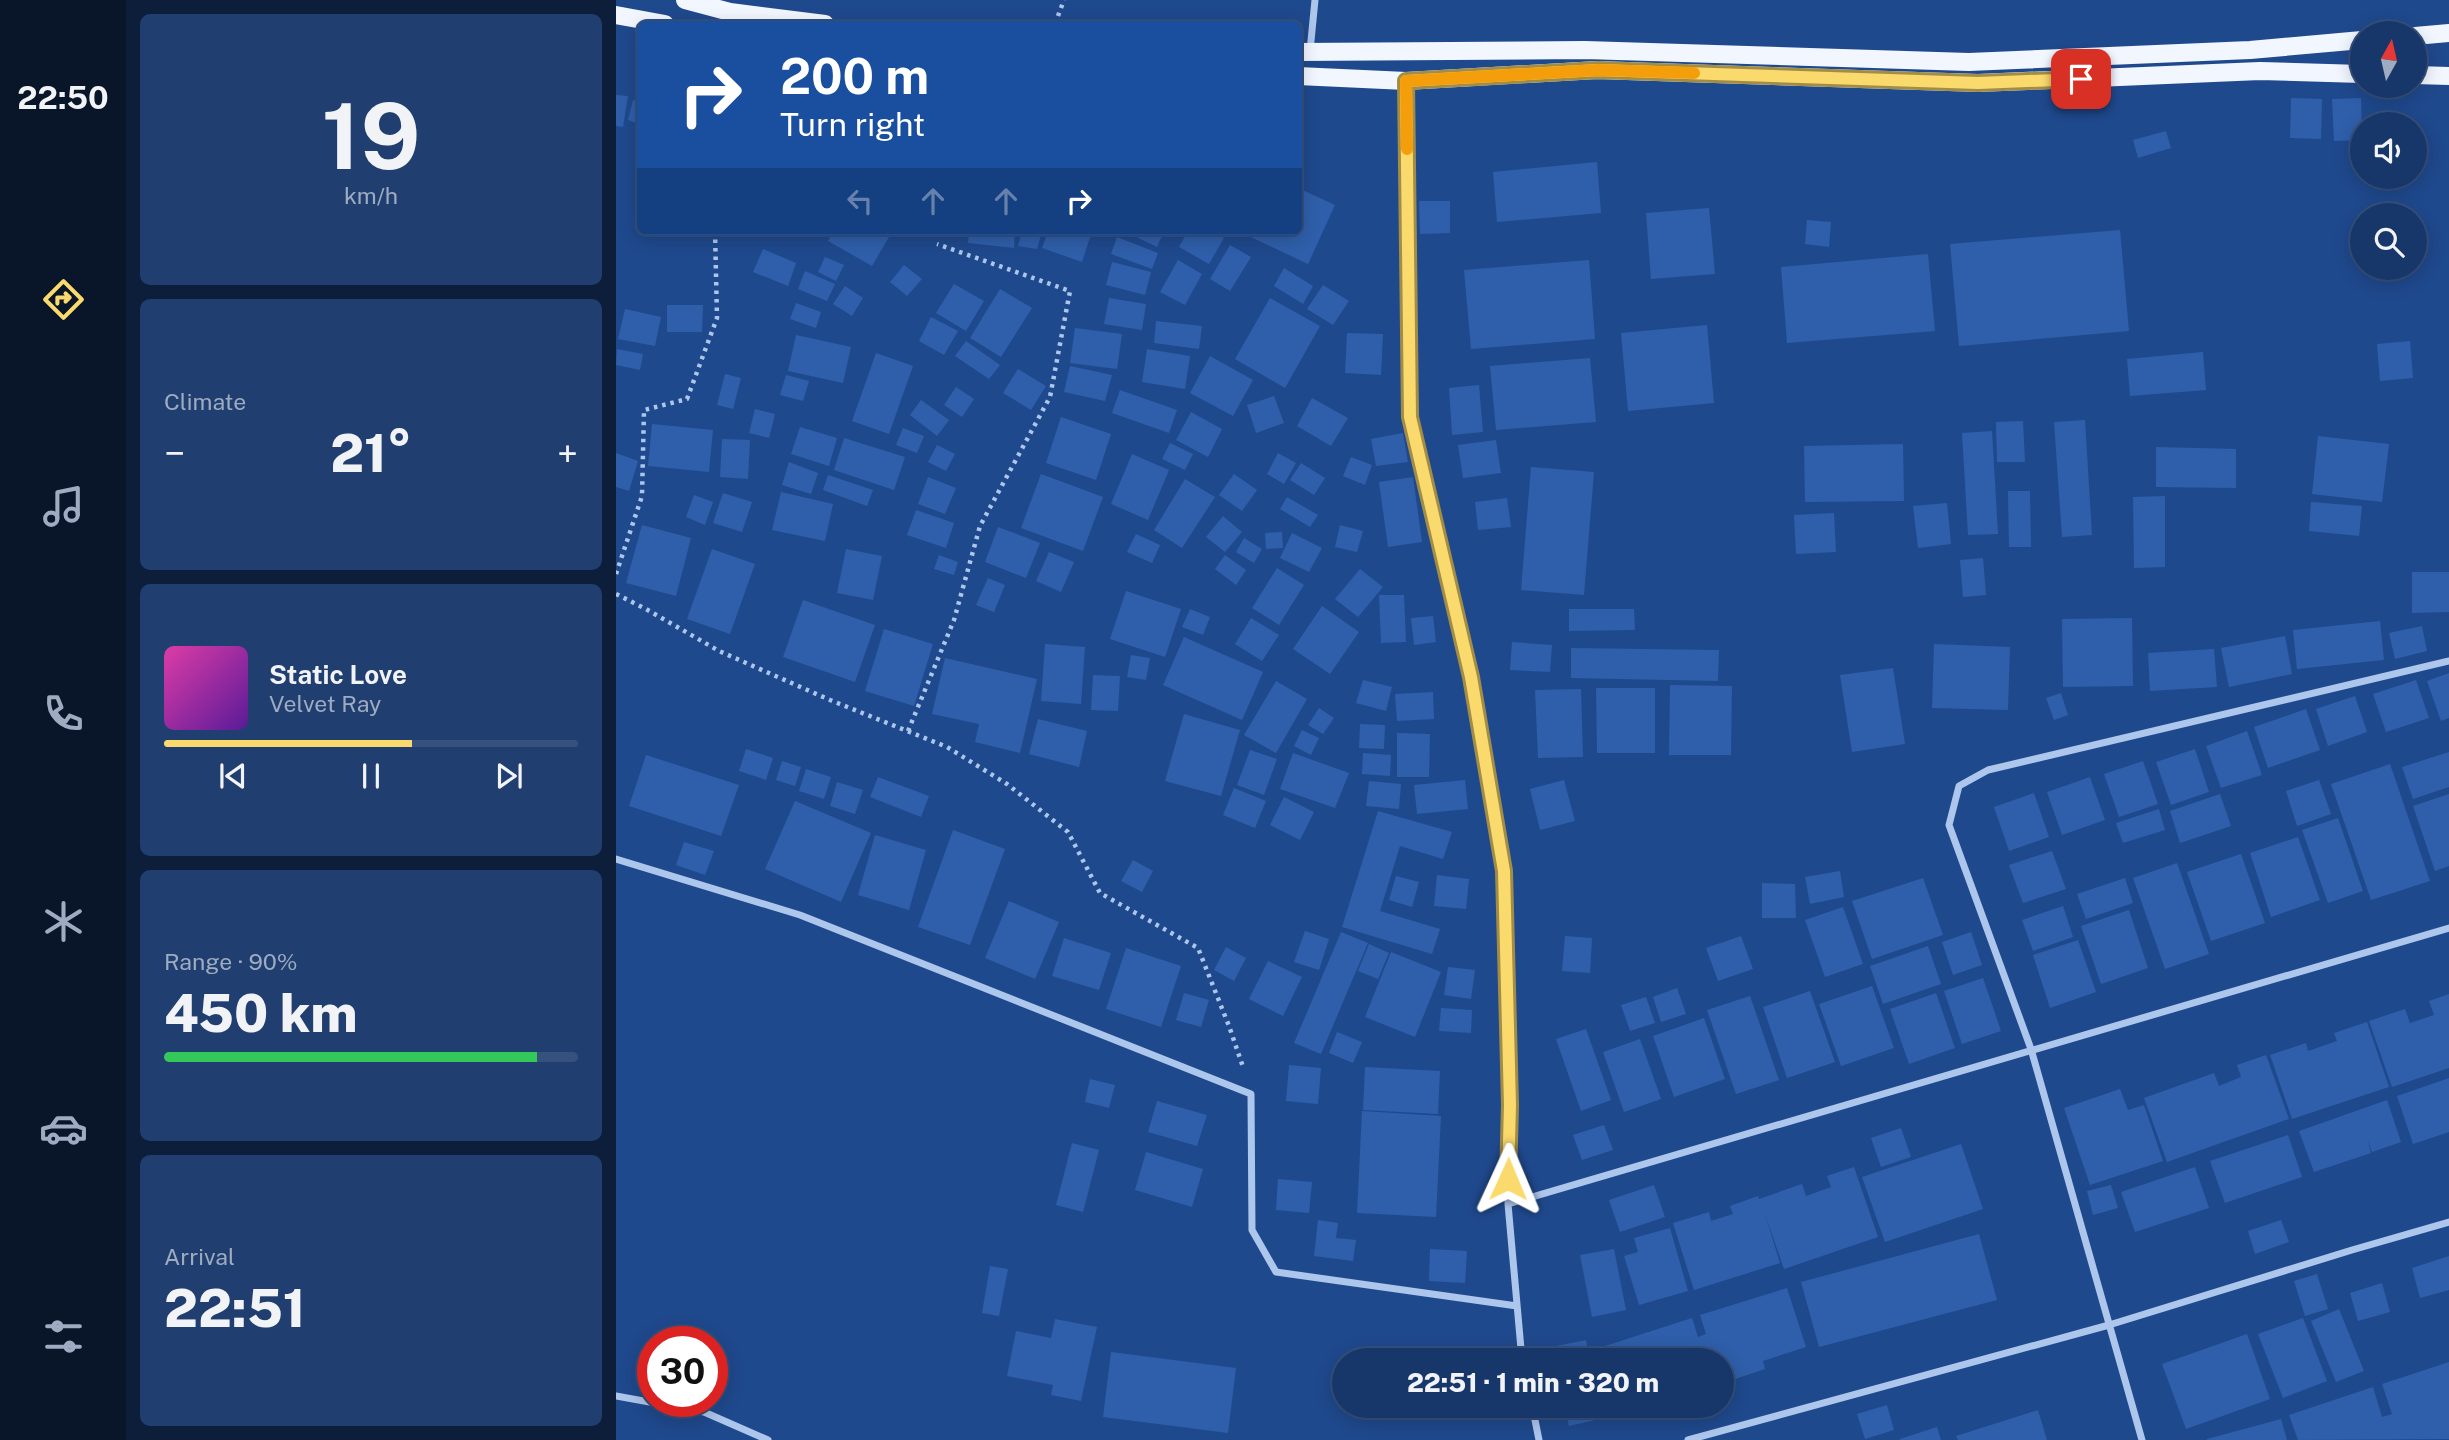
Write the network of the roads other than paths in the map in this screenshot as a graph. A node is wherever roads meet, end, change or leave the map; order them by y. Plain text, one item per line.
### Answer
1 (685, 0) edge
2 (1315, 0) edge
3 (616, 15) edge
4 (649, 21) edge
5 (801, 21) edge
6 (2427, 37) edge
7 (2447, 38) edge
8 (2350, 41) edge
9 (1304, 52) edge
10 (2350, 74) edge
11 (2427, 75) edge
12 (1302, 76) edge
13 (2449, 76) edge
14 (1406, 81) junction
15 (2449, 662) edge
16 (616, 859) edge
17 (2449, 928) edge
18 (2031, 1049) junction
19 (1508, 1204) junction
20 (2449, 1222) edge
21 (1517, 1306) junction
22 (2109, 1325) junction
23 (1521, 1348) edge
24 (616, 1396) edge
25 (1535, 1418) edge
26 (768, 1440) edge
27 (1539, 1440) edge
28 (1688, 1440) edge
29 (2142, 1440) edge

1 - 5 main road
2 - 9 street
3 - 4 main road
6 - 7 main road
8 - 9 main road
10 - 14 main road
11 - 13 main road
12 - 14 main road
14 - 19 street
15 - 18 street
16 - 21 street
17 - 18 street
18 - 19 street
18 - 22 street
19 - 21 street
20 - 22 street
21 - 23 street
22 - 28 street
22 - 29 street
24 - 26 street
25 - 27 street

